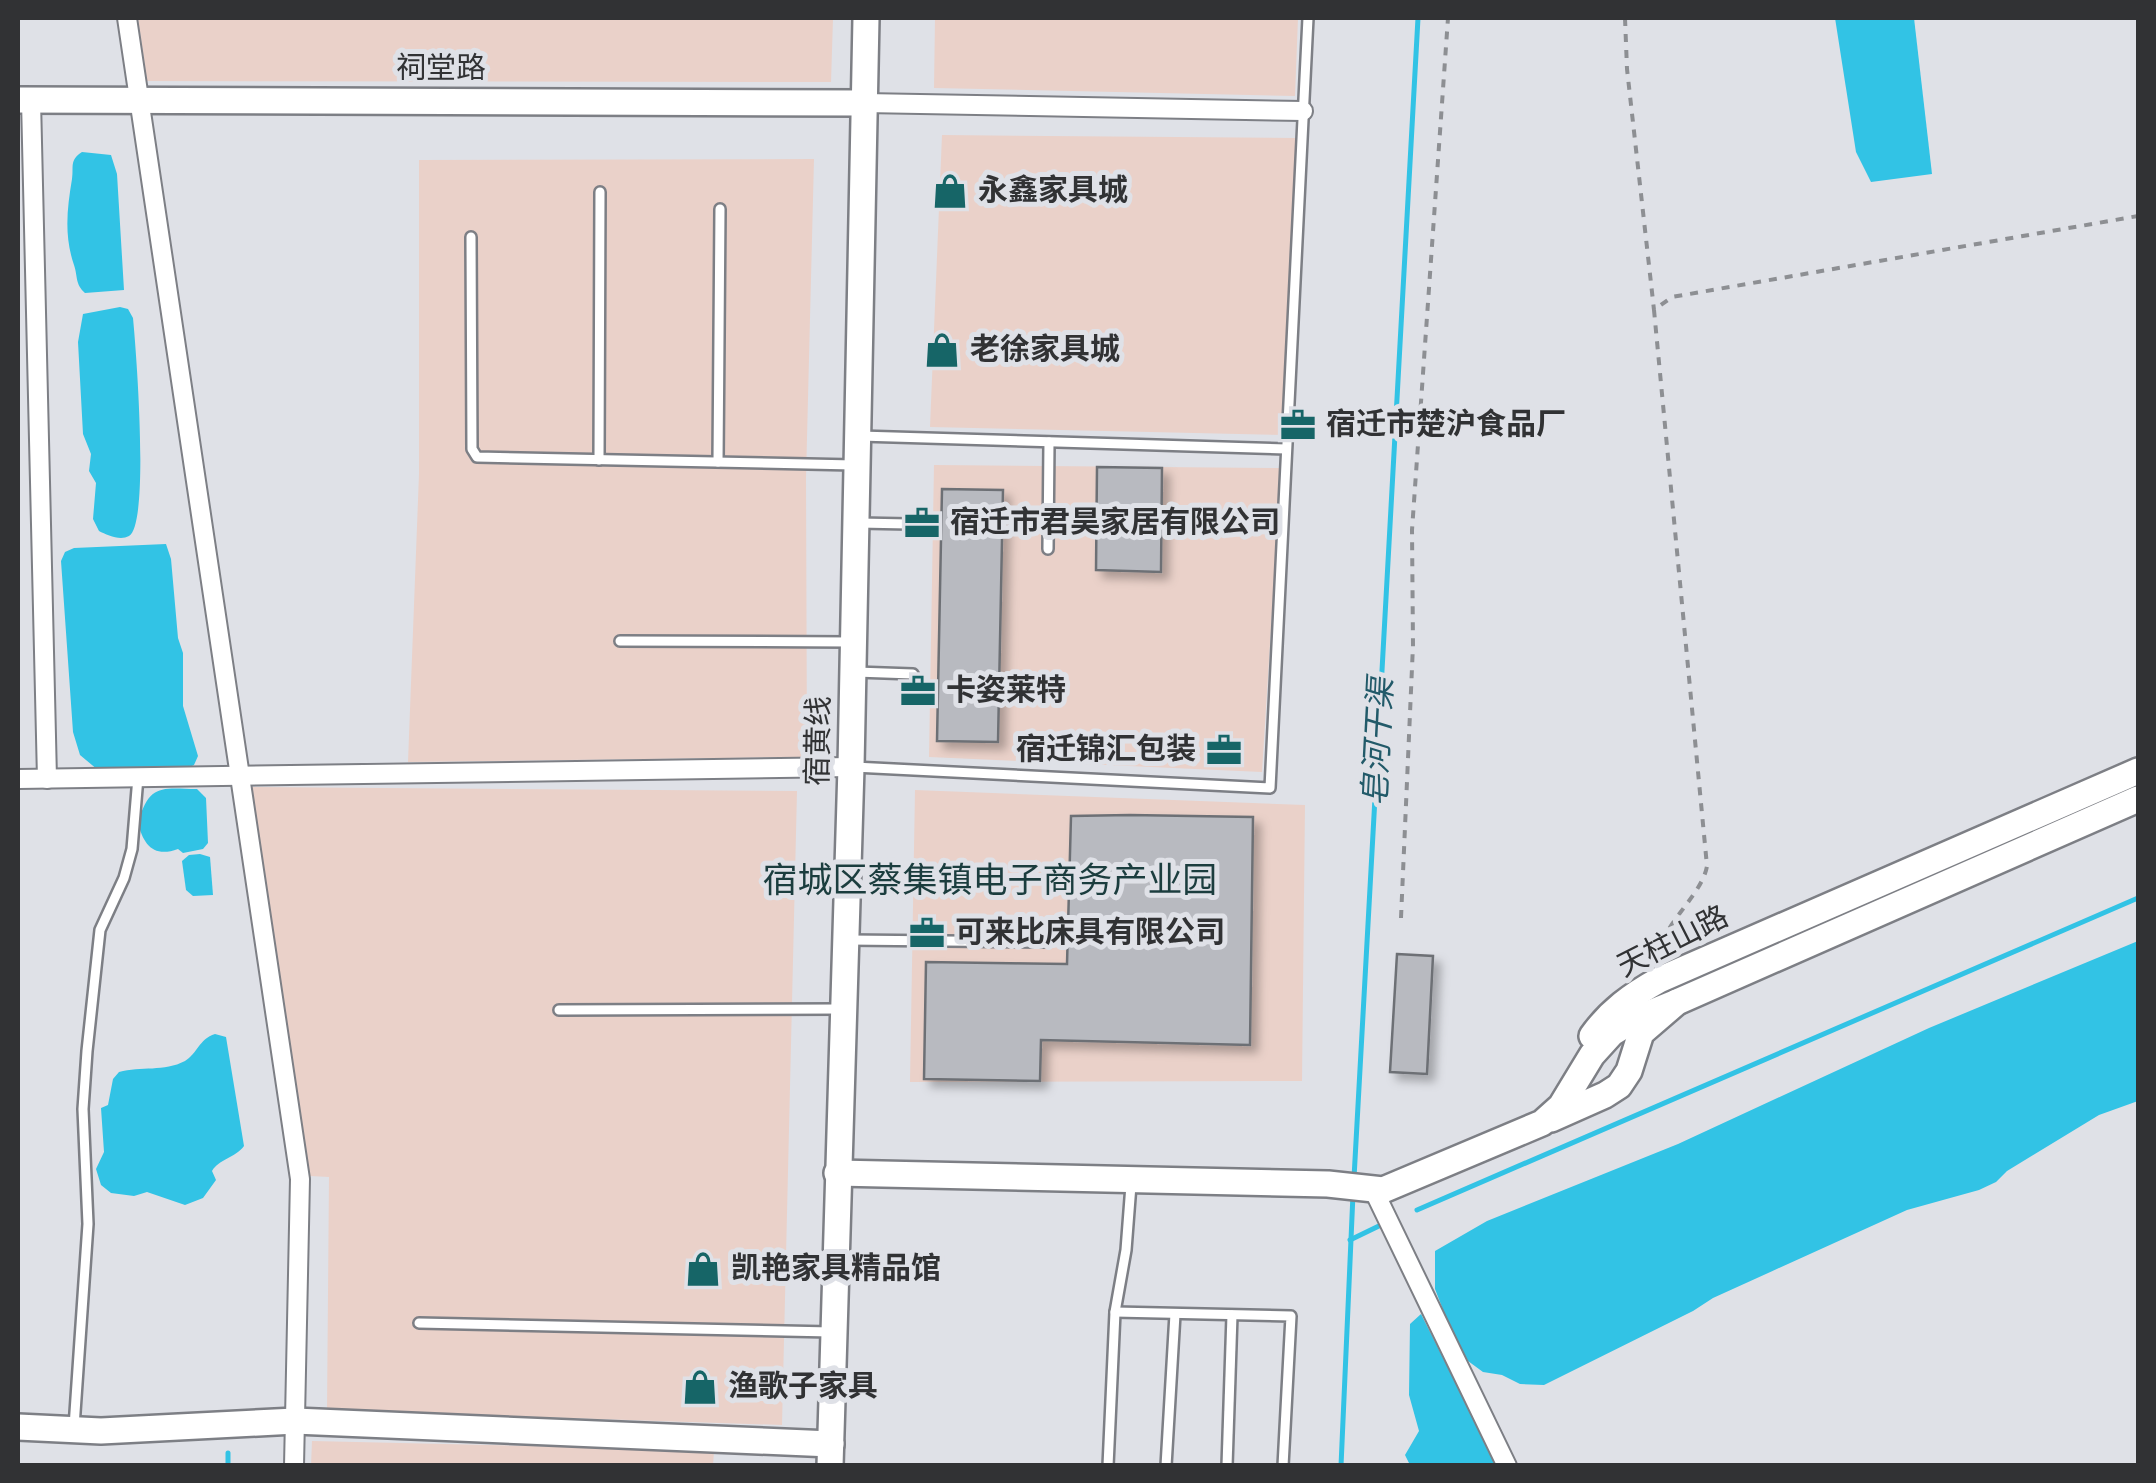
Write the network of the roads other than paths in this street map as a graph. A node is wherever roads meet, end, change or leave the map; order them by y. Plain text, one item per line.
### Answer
1 (127, 18) edge
2 (866, 18) edge
3 (1308, 18) edge
4 (24, 100) edge
5 (140, 101) junction
6 (864, 103) junction
7 (1303, 111) junction
8 (600, 192) dead end
9 (720, 208) dead end
10 (472, 237) dead end
11 (858, 436) junction
12 (1050, 442) junction
13 (1286, 449) junction
14 (598, 460) junction
15 (718, 462) junction
16 (857, 464) junction
17 (856, 523) junction
18 (909, 524) dead end
19 (1048, 550) dead end
20 (620, 641) dead end
21 (854, 642) junction
22 (853, 672) junction
23 (913, 674) dead end
24 (851, 767) junction
25 (2138, 771) edge
26 (238, 774) junction
27 (138, 777) junction
28 (18, 779) edge
29 (47, 779) junction
30 (2138, 799) edge
31 (845, 940) junction
32 (1044, 942) dead end
33 (1677, 1002) junction
34 (560, 1010) dead end
35 (843, 1010) junction
36 (1542, 1123) junction
37 (837, 1173) junction
38 (1132, 1180) junction
39 (1371, 1190) junction
40 (1116, 1312) junction
41 (1174, 1314) junction
42 (1232, 1315) junction
43 (419, 1324) dead end
44 (834, 1332) junction
45 (295, 1422) junction
46 (18, 1427) edge
47 (74, 1430) junction
48 (831, 1455) edge
49 (294, 1466) edge
50 (1108, 1466) edge
51 (1166, 1466) edge
52 (1226, 1466) edge
53 (1283, 1466) edge
54 (1507, 1466) edge

1 - 5 street
2 - 6 street, 宿黄线
3 - 7 lane
4 - 5 street, 祠堂路
4 - 29 street
5 - 6 street, 祠堂路
5 - 26 street
6 - 7 street
6 - 11 street, 宿黄线
7 - 13 lane
8 - 14 lane
9 - 15 lane
10 - 14 lane
11 - 12 lane
11 - 16 street, 宿黄线
12 - 13 lane
12 - 19 lane
13 - 24 lane
14 - 15 lane
15 - 16 lane
16 - 17 street, 宿黄线
17 - 18 lane
17 - 21 street, 宿黄线
20 - 21 lane
21 - 22 street, 宿黄线
22 - 23 lane
22 - 24 street, 宿黄线
24 - 26 street
24 - 31 street, 宿黄线
25 - 36 street, 天柱山路
26 - 27 street
26 - 45 street
27 - 29 street
27 - 47 lane
28 - 29 street
30 - 33 street, 天柱山路
31 - 32 lane
31 - 35 street, 宿黄线
33 - 36 street
33 - 36 street, 天柱山路
34 - 35 lane
35 - 37 street, 宿黄线
36 - 39 street
37 - 38 street
37 - 44 street, 宿黄线
38 - 39 street
38 - 40 lane
39 - 54 street
40 - 41 lane
40 - 50 lane
41 - 42 lane
41 - 51 lane
42 - 52 lane
42 - 53 lane
43 - 44 lane
44 - 48 street, 宿黄线
45 - 47 street
45 - 48 street
45 - 49 street
46 - 47 street

